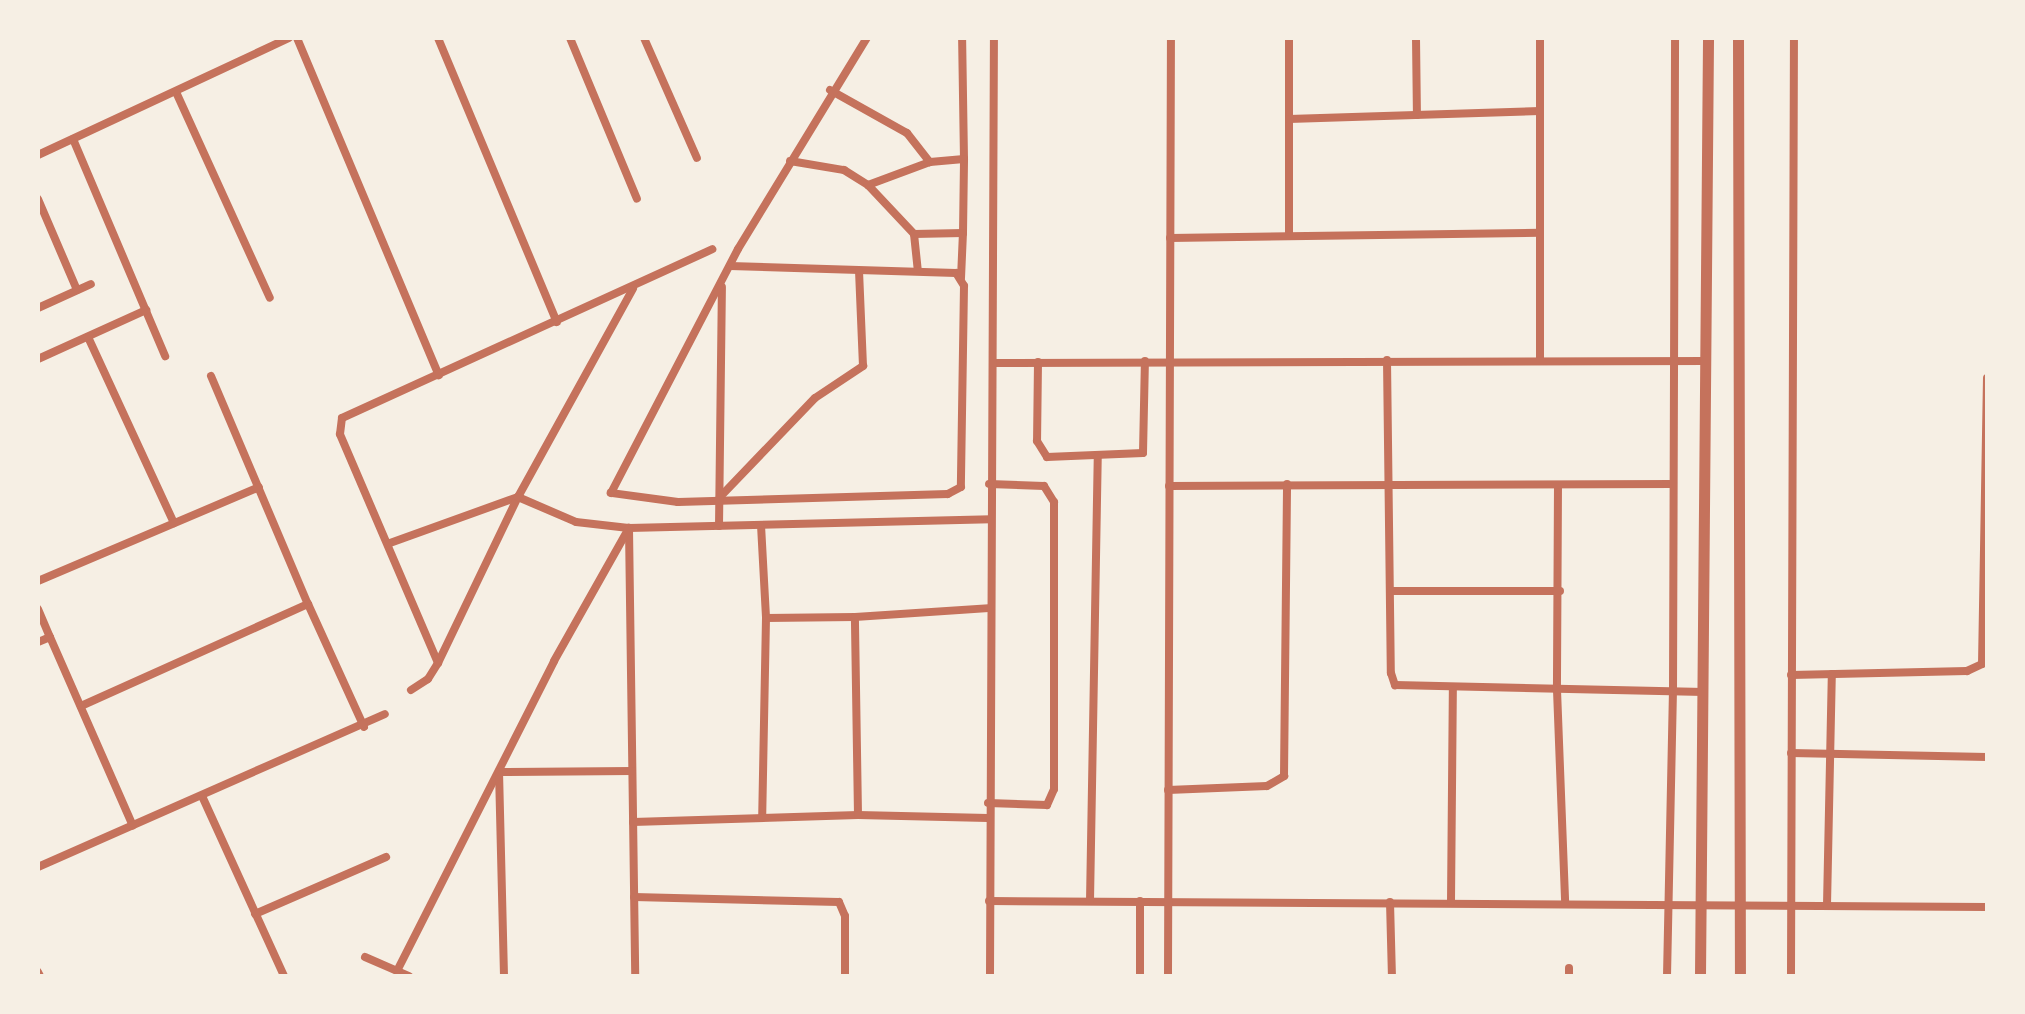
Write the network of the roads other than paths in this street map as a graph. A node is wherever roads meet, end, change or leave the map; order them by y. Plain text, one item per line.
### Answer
1 (289, 38) edge
2 (297, 38) edge
3 (438, 38) edge
4 (570, 38) edge
5 (644, 38) edge
6 (867, 38) edge
7 (962, 38) edge
8 (994, 38) edge
9 (1171, 38) edge
10 (1289, 38) edge
11 (1416, 38) edge
12 (1540, 38) edge
13 (1675, 38) edge
14 (1708, 38) edge
15 (1738, 38) edge
16 (1794, 38) edge
17 (830, 90) junction
18 (176, 92) junction
19 (1540, 111) junction
20 (1417, 115) junction
21 (1289, 119) junction
22 (73, 139) junction
23 (38, 155) edge
24 (697, 158) dead end
25 (964, 159) junction
26 (790, 161) junction
27 (930, 162) junction
28 (868, 185) junction
29 (38, 199) edge
30 (637, 199) dead end
31 (963, 233) junction
32 (1540, 233) junction
33 (914, 234) junction
34 (1289, 236) junction
35 (1170, 238) junction
36 (712, 249) dead end
37 (730, 266) junction
38 (918, 270) junction
39 (859, 271) junction
40 (961, 279) junction
41 (722, 283) junction
42 (91, 284) dead end
43 (633, 289) junction
44 (77, 290) junction
45 (270, 298) dead end
46 (38, 308) edge
47 (146, 310) junction
48 (557, 322) junction
49 (88, 337) junction
50 (165, 356) dead end
51 (38, 359) edge
52 (1540, 359) junction
53 (1168, 360) junction
54 (1387, 360) junction
55 (1676, 360) junction
56 (1145, 361) junction
57 (1706, 361) junction
58 (1038, 362) junction
59 (995, 363) junction
60 (439, 375) junction
61 (211, 376) dead end
62 (1987, 378) edge
63 (1098, 456) junction
64 (1390, 482) junction
65 (989, 484) junction
66 (1287, 484) junction
67 (1672, 484) junction
68 (1558, 485) junction
69 (1169, 486) junction
70 (259, 487) junction
71 (518, 497) junction
72 (720, 497) junction
73 (991, 519) junction
74 (174, 523) junction
75 (761, 525) junction
76 (719, 526) junction
77 (629, 528) junction
78 (390, 543) junction
79 (38, 581) edge
80 (1391, 591) junction
81 (1560, 591) junction
82 (308, 604) junction
83 (989, 608) junction
84 (38, 609) edge
85 (855, 617) junction
86 (766, 618) junction
87 (50, 637) junction
88 (38, 642) edge
89 (438, 663) junction
90 (1832, 674) junction
91 (1791, 675) junction
92 (411, 690) dead end
93 (1453, 690) junction
94 (1557, 690) junction
95 (1673, 691) junction
96 (1704, 692) junction
97 (81, 706) junction
98 (385, 714) dead end
99 (364, 727) junction
100 (1830, 752) junction
101 (1791, 753) junction
102 (1987, 757) edge
103 (632, 771) junction
104 (499, 772) junction
105 (1168, 790) junction
106 (202, 796) junction
107 (988, 803) junction
108 (858, 815) junction
109 (762, 818) junction
110 (988, 818) junction
111 (633, 822) junction
112 (133, 826) junction
113 (386, 857) dead end
114 (38, 867) edge
115 (634, 897) junction
116 (989, 901) junction
117 (1090, 901) junction
118 (1140, 901) junction
119 (1167, 901) junction
120 (1390, 902) junction
121 (1451, 902) junction
122 (1565, 903) junction
123 (1665, 903) junction
124 (1699, 903) junction
125 (1738, 903) junction
126 (1791, 905) junction
127 (1827, 905) junction
128 (1987, 907) edge
129 (255, 914) junction
130 (365, 957) dead end
131 (397, 971) junction
132 (284, 976) edge
133 (409, 976) edge
134 (504, 976) edge
135 (635, 976) edge
136 (845, 976) edge
137 (990, 976) edge
138 (1140, 976) edge
139 (1168, 976) edge
140 (1392, 976) edge
141 (1667, 976) edge
142 (1700, 976) edge
143 (1740, 976) edge
144 (1791, 976) edge

1 - 18 street
2 - 60 street
3 - 48 street
4 - 30 street
5 - 24 street
6 - 17 street
7 - 25 street
8 - 59 street
9 - 35 street
10 - 21 street
11 - 20 street
12 - 19 street
13 - 55 street
14 - 57 street
15 - 125 street
16 - 91 street
17 - 26 street
17 - 27 street
18 - 22 street
18 - 45 street
19 - 20 street
19 - 32 street
20 - 21 street
21 - 34 street
22 - 23 street
22 - 47 street
25 - 27 street
25 - 31 street
26 - 28 street
26 - 37 street
27 - 28 street
28 - 33 street
29 - 44 street
31 - 33 street
31 - 40 street
32 - 34 street
32 - 52 street
33 - 38 street
34 - 35 street
35 - 53 street
36 - 43 street
37 - 39 street
37 - 41 street
38 - 39 street
38 - 40 street
39 - 72 street
40 - 72 street
41 - 72 street
41 - 72 street
42 - 44 street
43 - 48 street
43 - 71 street
44 - 46 street
47 - 49 street
47 - 50 street
48 - 60 street
49 - 51 street
49 - 74 street
52 - 54 street
52 - 55 street
53 - 54 street
53 - 56 street
53 - 69 street
54 - 64 street
55 - 57 street
55 - 67 street
56 - 58 street
56 - 63 street
57 - 96 street
58 - 59 street
58 - 63 street
59 - 65 street
60 - 78 street
61 - 70 street
62 - 90 street
63 - 117 street
64 - 66 street
64 - 68 street
64 - 80 street
65 - 73 street
65 - 107 street
66 - 69 street
66 - 105 street
67 - 68 street
67 - 95 street
68 - 81 street
69 - 105 street
70 - 74 street
70 - 82 street
71 - 77 street
71 - 78 street
71 - 89 street
72 - 76 street
73 - 75 street
73 - 83 street
74 - 79 street
75 - 76 street
75 - 86 street
76 - 77 street
77 - 103 street
77 - 104 street
78 - 89 street
80 - 81 street
80 - 93 street
81 - 94 street
82 - 97 street
82 - 99 street
83 - 85 street
83 - 107 street
84 - 87 street
85 - 86 street
85 - 108 street
86 - 109 street
87 - 88 street
87 - 97 street
89 - 92 street
90 - 91 street
90 - 100 street
91 - 101 street
93 - 94 street
93 - 121 street
94 - 95 street
94 - 122 street
95 - 96 street
95 - 123 street
96 - 124 street
97 - 112 street
98 - 99 street
99 - 106 street
100 - 101 street
100 - 102 street
100 - 127 street
101 - 126 street
103 - 104 street
103 - 111 street
104 - 131 street
104 - 134 street
105 - 119 street
106 - 112 street
106 - 129 street
107 - 110 street
108 - 109 street
108 - 110 street
109 - 111 street
110 - 116 street
111 - 115 street
112 - 114 street
113 - 129 street
115 - 135 street
115 - 136 street
116 - 117 street
116 - 137 street
117 - 118 street
118 - 119 street
118 - 138 street
119 - 120 street
119 - 139 street
120 - 121 street
120 - 140 street
121 - 122 street
122 - 123 street
123 - 124 street
123 - 141 street
124 - 125 street
124 - 142 street
125 - 126 street
125 - 143 street
126 - 127 street
126 - 144 street
127 - 128 street
129 - 132 street
130 - 131 street
131 - 133 street

